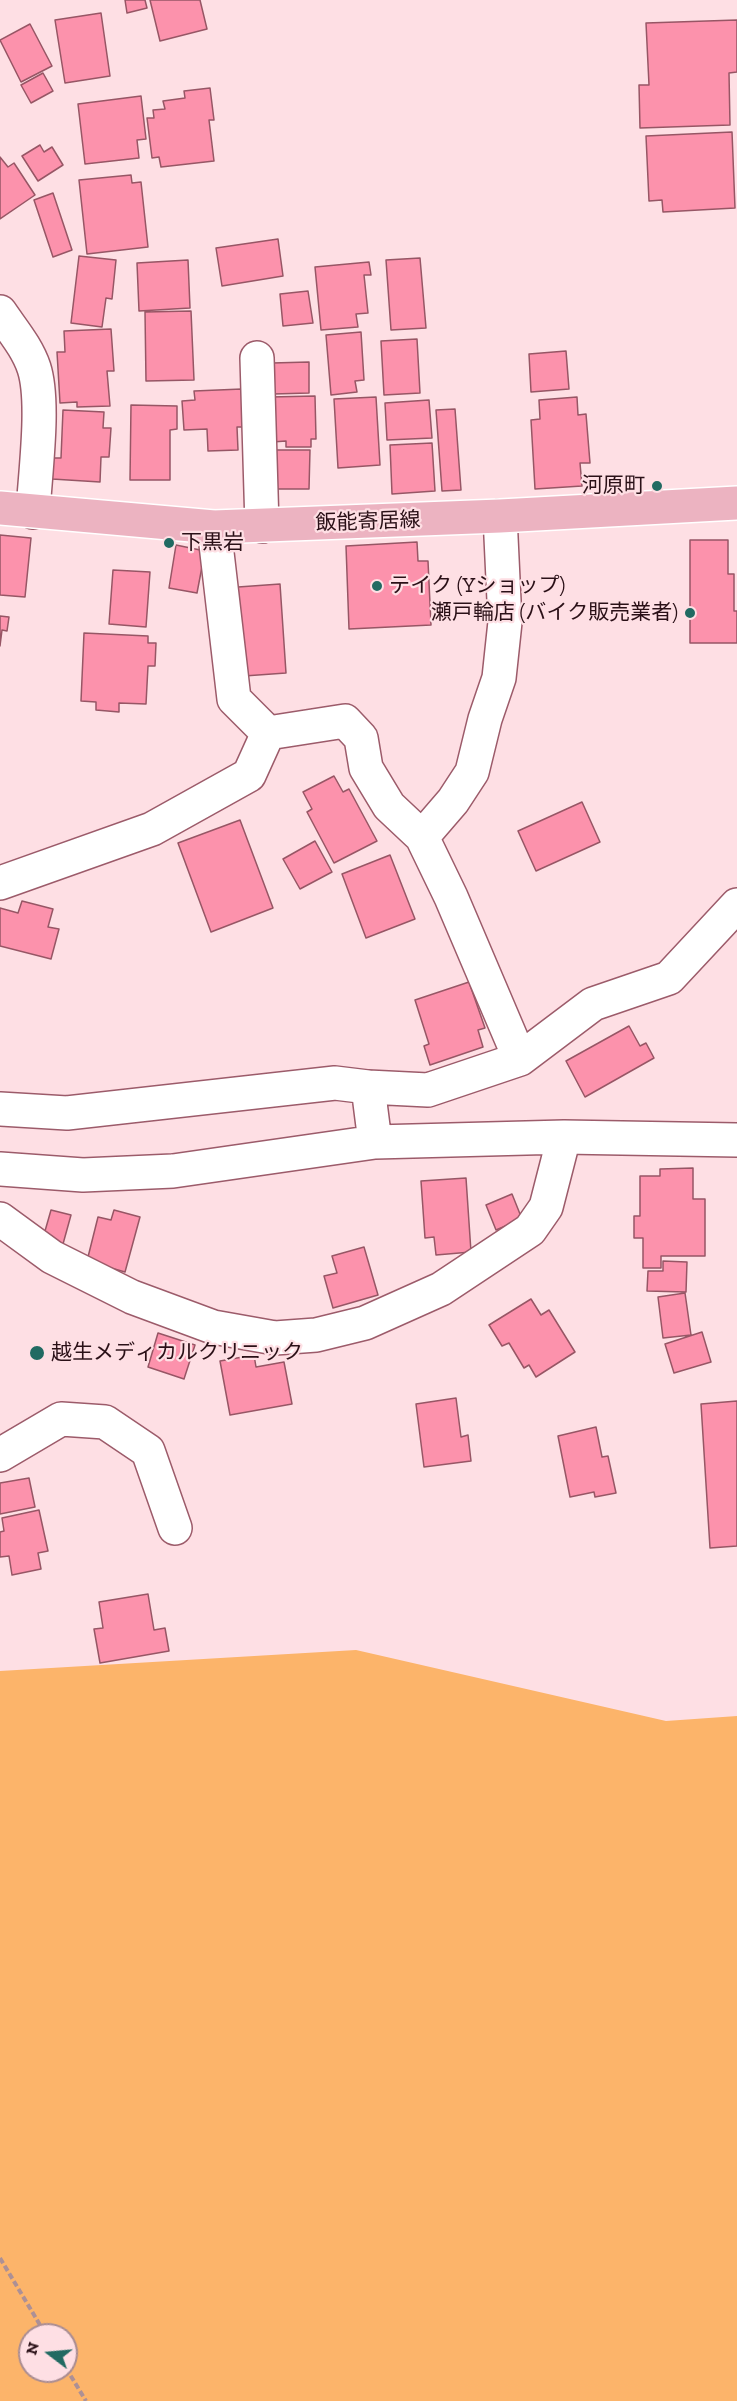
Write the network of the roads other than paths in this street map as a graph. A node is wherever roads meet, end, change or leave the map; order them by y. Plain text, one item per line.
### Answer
1 (0, 312) edge
2 (257, 358) dead end
3 (737, 502) edge
4 (0, 508) edge
5 (33, 512) junction
6 (500, 516) junction
7 (262, 526) junction
8 (214, 527) junction
9 (268, 733) junction
10 (422, 837) junction
11 (0, 883) edge
12 (737, 905) edge
13 (520, 1059) junction
14 (368, 1087) junction
15 (0, 1109) edge
16 (564, 1137) junction
17 (737, 1140) edge
18 (375, 1142) junction
19 (0, 1169) edge
20 (0, 1220) edge
21 (0, 1455) edge
22 (175, 1528) dead end

1 - 5 street
2 - 7 street
3 - 6 main road, 飯能寄居線
4 - 5 main road, 飯能寄居線
5 - 8 main road, 飯能寄居線
6 - 7 main road, 飯能寄居線
6 - 10 street
7 - 8 main road, 飯能寄居線
8 - 9 street
9 - 10 street
9 - 11 street
10 - 13 street
12 - 13 street
13 - 14 street
14 - 15 street
14 - 18 street
16 - 17 street
16 - 18 street
16 - 20 street
18 - 19 street
21 - 22 street

